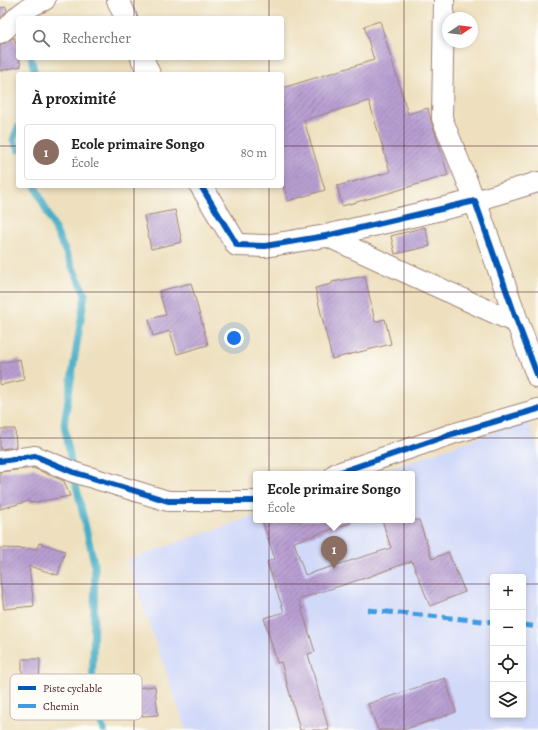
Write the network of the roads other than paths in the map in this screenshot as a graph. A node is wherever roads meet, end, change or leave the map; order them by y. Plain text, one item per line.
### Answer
1 (45, 0) edge
2 (118, 0) edge
3 (444, 0) edge
4 (18, 16) edge
5 (125, 16) edge
6 (16, 18) edge
7 (0, 32) edge
8 (143, 60) edge
9 (148, 72) edge
10 (538, 182) edge
11 (202, 188) edge
12 (475, 201) junction
13 (326, 236) junction
14 (518, 324) junction
15 (538, 377) edge
16 (538, 409) edge
17 (0, 461) edge
18 (344, 471) edge
19 (253, 501) edge

1 - 4 street
2 - 5 street
3 - 12 street
6 - 7 street
8 - 9 street
10 - 12 street
11 - 13 street
12 - 13 street
12 - 14 street
13 - 14 street
14 - 15 street
16 - 18 street
17 - 19 street

